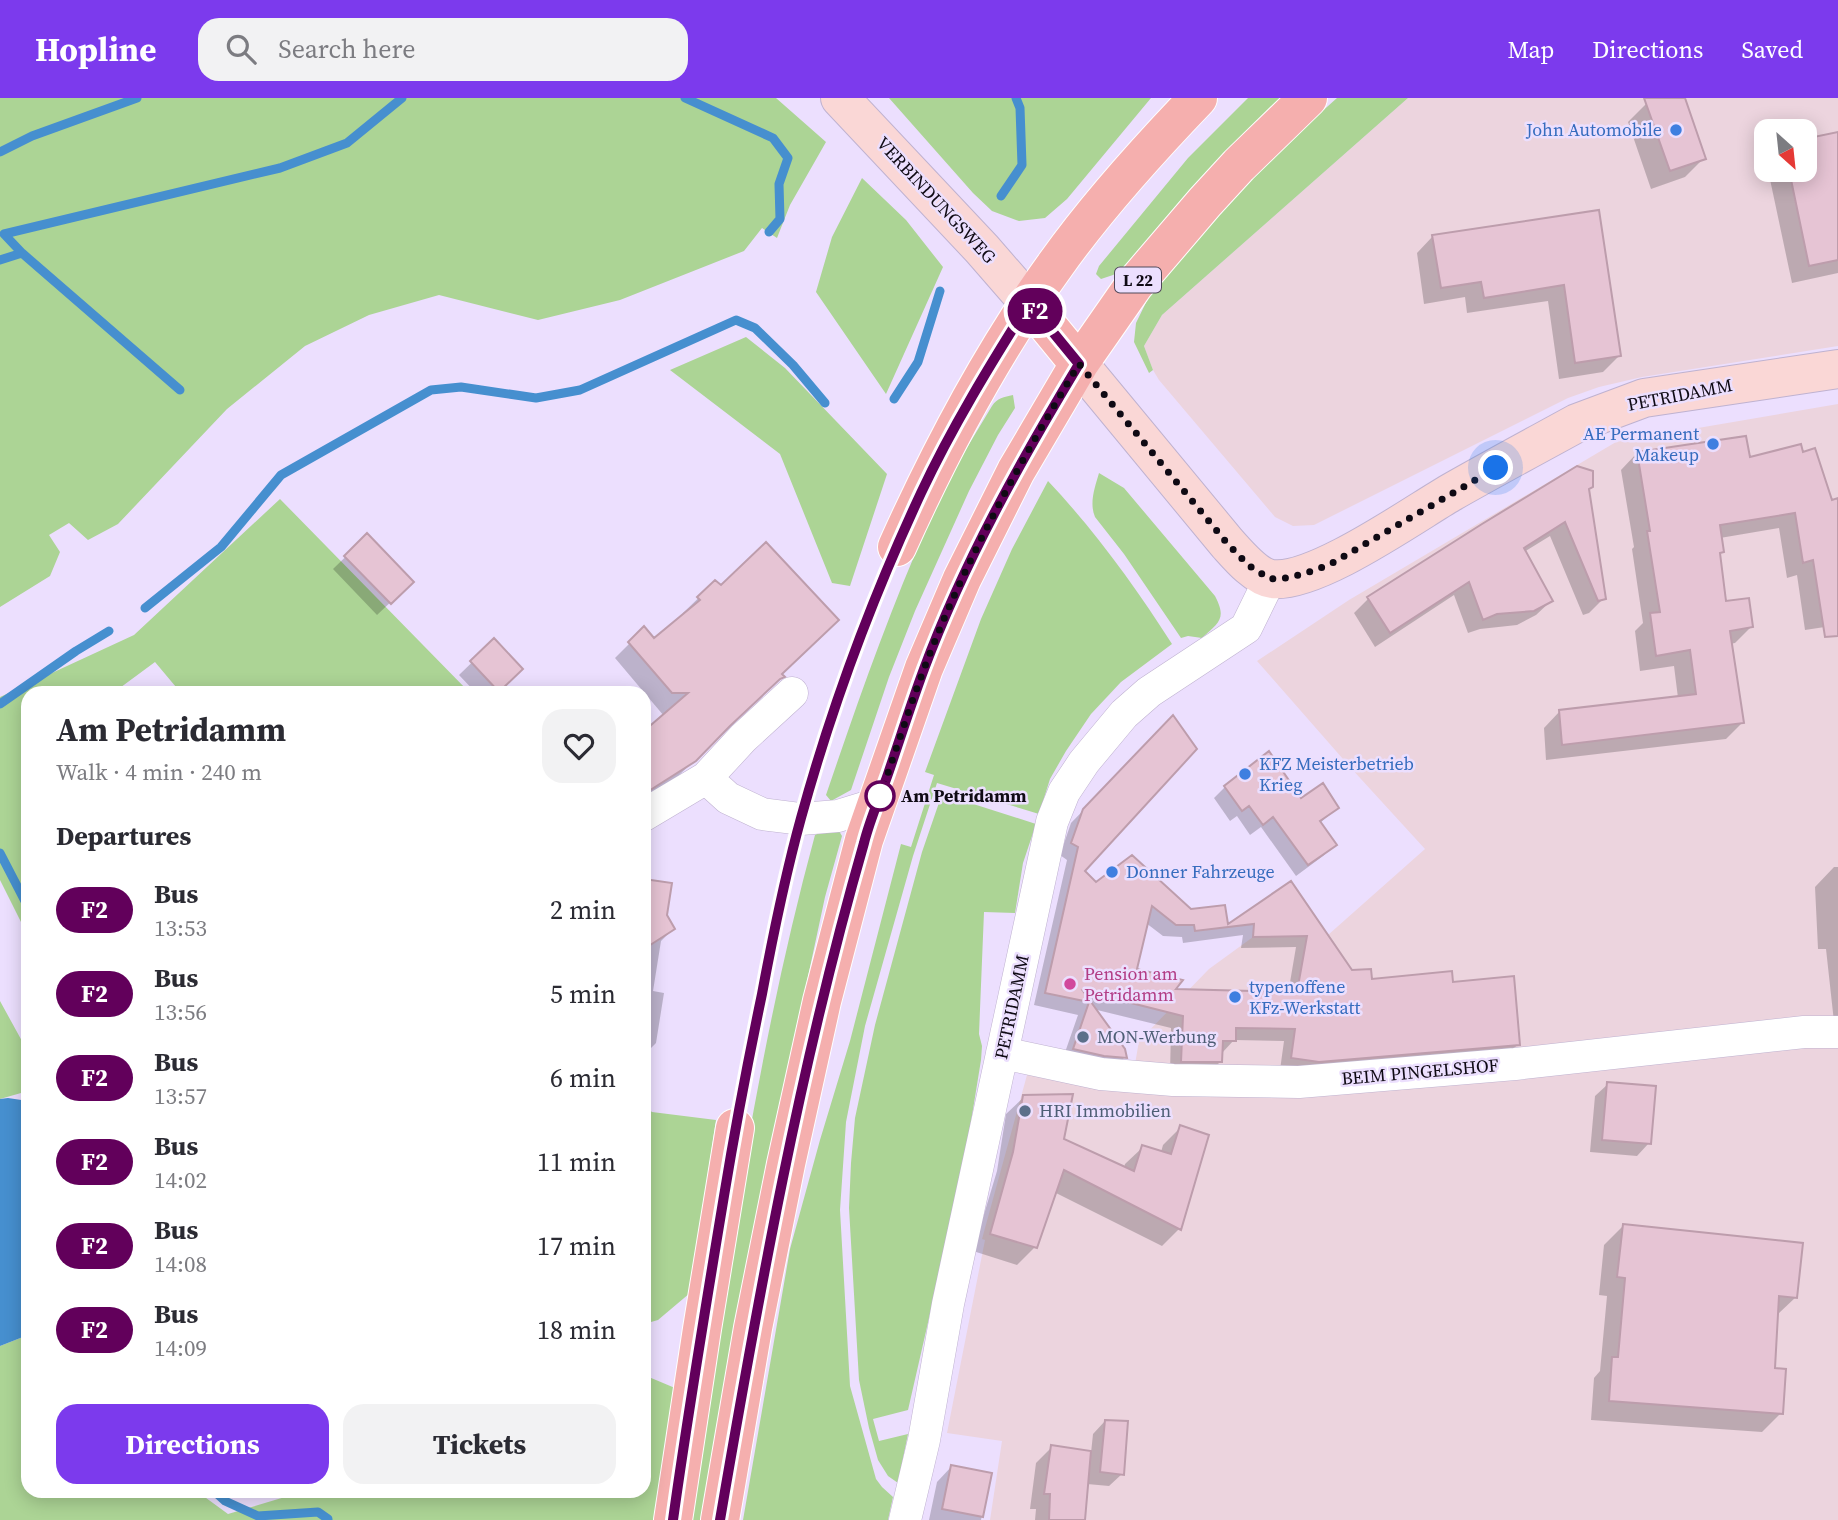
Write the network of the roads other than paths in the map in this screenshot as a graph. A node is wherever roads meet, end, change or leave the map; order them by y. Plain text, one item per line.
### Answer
1 (840, 98) edge
2 (1198, 98) edge
3 (1308, 98) edge
4 (1029, 303) junction
5 (1079, 364) junction
6 (1838, 369) edge
7 (897, 547) dead end
8 (1270, 579) junction
9 (792, 693) dead end
10 (706, 778) junction
11 (877, 804) junction
12 (651, 811) edge
13 (1838, 1032) edge
14 (1002, 1053) junction
15 (735, 1128) dead end
16 (673, 1520) edge
17 (720, 1520) edge
18 (905, 1520) edge

1 - 4 street, VERBINDUNGSWEG
2 - 4 main road
3 - 5 main road, L 22
4 - 5 main road
4 - 7 main road
5 - 8 street
5 - 11 main road, L 22
6 - 8 street, PETRIDAMM
8 - 14 street, PETRIDAMM
9 - 10 street
10 - 11 street
10 - 12 street
11 - 17 main road, L 22
13 - 14 street, BEIM PINGELSHOF
14 - 18 street, PETRIDAMM
15 - 16 main road

